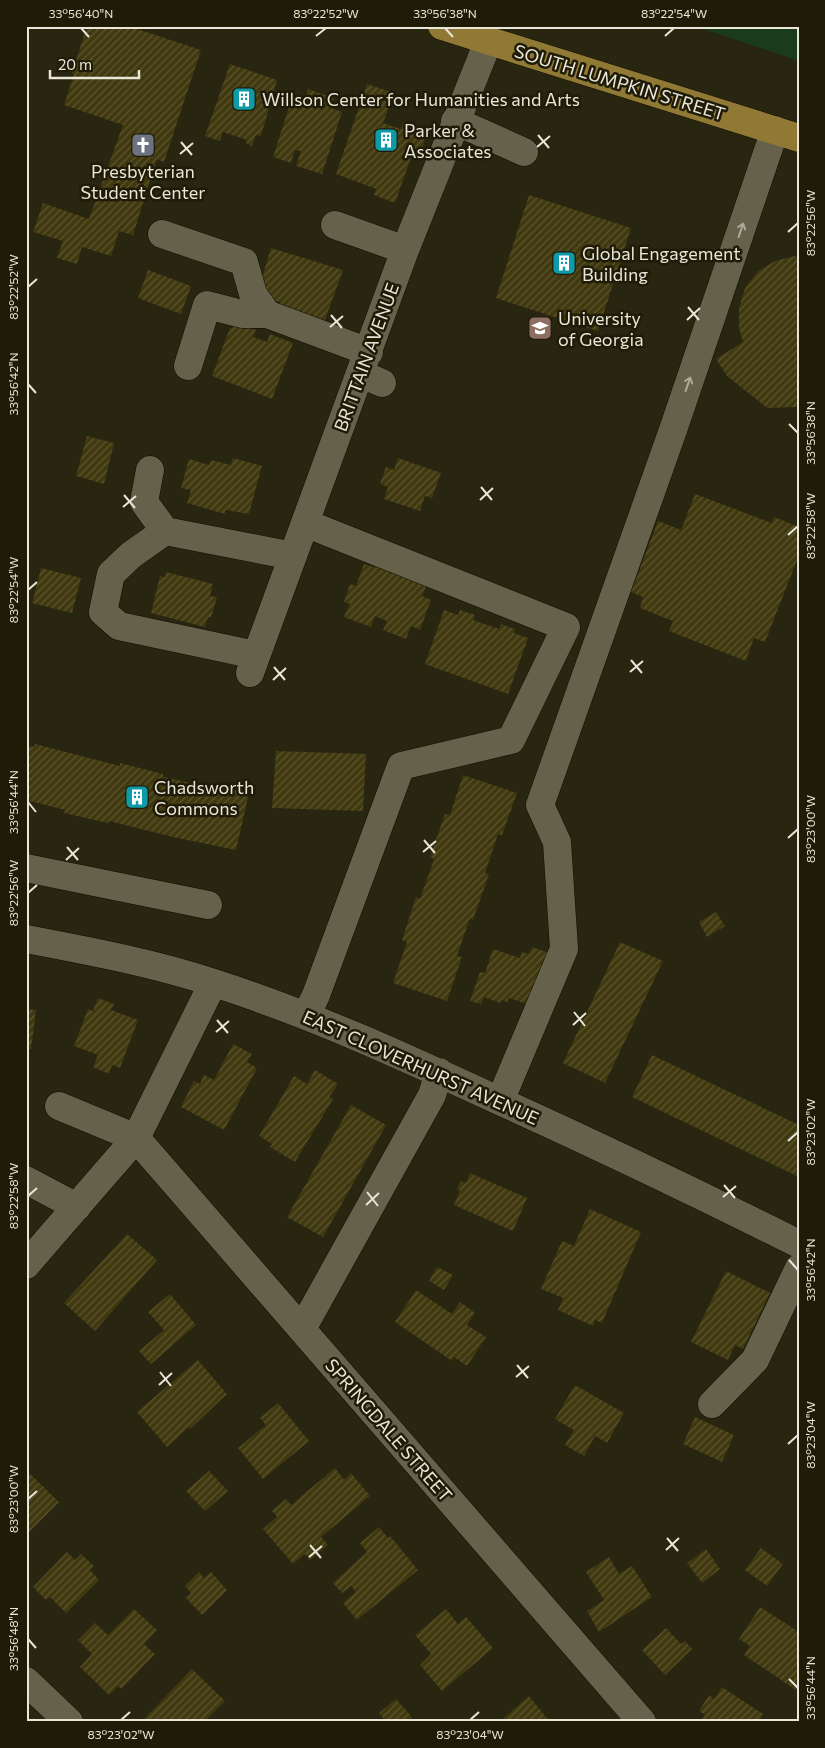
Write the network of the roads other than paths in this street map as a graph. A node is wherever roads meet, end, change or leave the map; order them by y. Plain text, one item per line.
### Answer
1 (442, 26) edge
2 (488, 42) junction
3 (455, 121) junction
4 (787, 134) edge
5 (524, 152) dead end
6 (335, 225) dead end
7 (162, 234) dead end
8 (405, 250) junction
9 (267, 314) junction
10 (188, 366) dead end
11 (370, 370) junction
12 (150, 470) dead end
13 (305, 523) junction
14 (165, 531) junction
15 (293, 556) junction
16 (26, 868) edge
17 (208, 905) dead end
18 (26, 939) edge
19 (213, 982) junction
20 (306, 1016) junction
21 (439, 1072) junction
22 (500, 1101) junction
23 (59, 1106) dead end
24 (136, 1138) junction
25 (26, 1180) edge
26 (76, 1207) junction
27 (799, 1244) edge
28 (26, 1265) edge
29 (799, 1268) edge
30 (302, 1329) junction
31 (712, 1404) dead end
32 (26, 1681) edge
33 (69, 1722) edge
34 (642, 1722) edge

1 - 2 main road, SOUTH LUMPKIN STREET
2 - 3 street, BRITTAIN AVENUE
2 - 4 main road, SOUTH LUMPKIN STREET
3 - 5 street
3 - 8 street, BRITTAIN AVENUE
22 -> 4 street
6 - 8 street
7 - 9 street
8 - 11 street, BRITTAIN AVENUE
9 - 10 street
9 - 11 street
11 - 13 street, BRITTAIN AVENUE
12 - 14 street
13 - 15 street, BRITTAIN AVENUE
13 - 20 street
14 - 15 street
14 - 15 street, BRITTAIN AVENUE
16 - 17 street
18 - 19 street, EAST CLOVERHURST AVENUE
19 - 20 street, EAST CLOVERHURST AVENUE
19 - 24 street
20 - 21 street, EAST CLOVERHURST AVENUE
21 - 22 street, EAST CLOVERHURST AVENUE
21 - 30 street
22 - 27 street, EAST CLOVERHURST AVENUE
23 - 24 street
24 - 26 street
24 - 30 street, SPRINGDALE STREET
25 - 26 street
26 - 28 street
29 - 31 street
30 - 34 street, SPRINGDALE STREET
32 - 33 street

